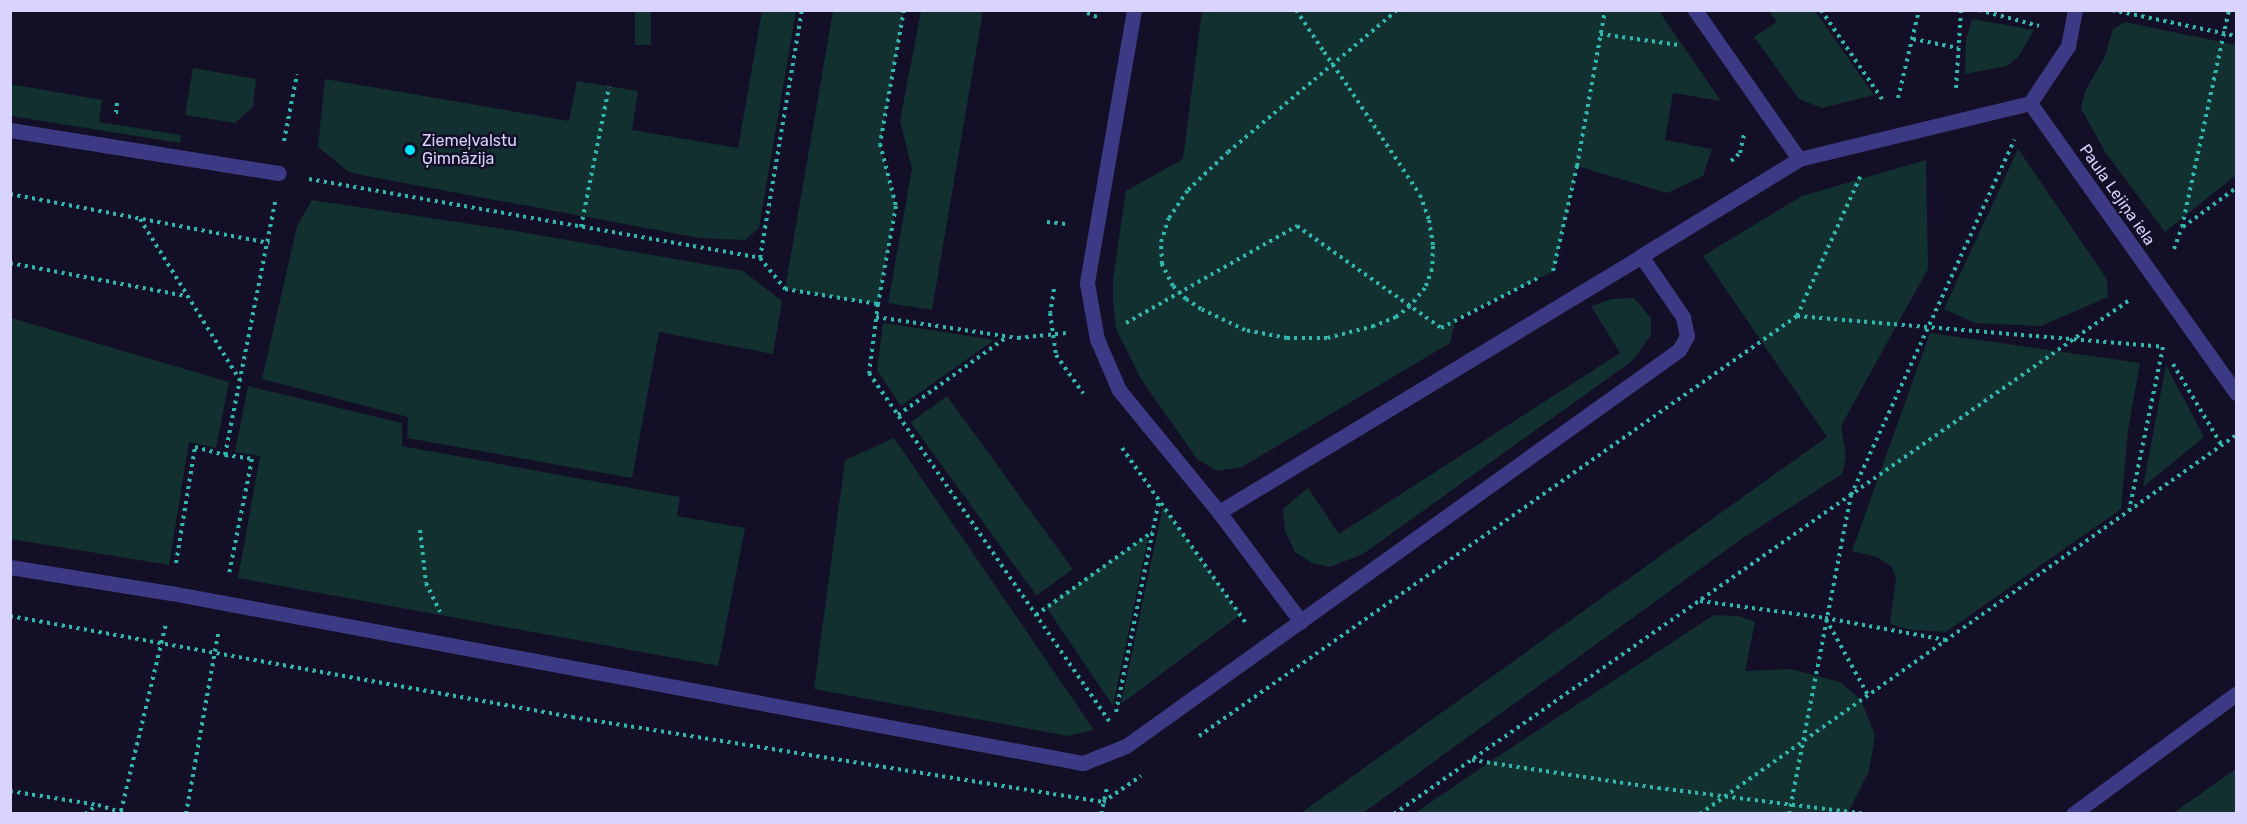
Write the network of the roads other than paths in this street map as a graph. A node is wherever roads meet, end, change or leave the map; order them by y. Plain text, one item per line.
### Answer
1 (1134, 10) edge
2 (1695, 10) edge
3 (2075, 10) edge
4 (2030, 103) junction
5 (10, 130) edge
6 (1799, 159) junction
7 (279, 173) road end
8 (1641, 255) junction
9 (2236, 393) edge
10 (1219, 512) junction
11 (10, 567) edge
12 (1301, 622) junction
13 (2236, 694) edge
14 (2073, 813) edge

1 - 10 street
2 - 6 street
3 - 4 street
4 - 6 street
4 - 9 street, Paula Lejiņa iela
5 - 7 street
6 - 8 street
8 - 10 street
8 - 12 street
10 - 12 street
11 - 12 street
13 - 14 street

